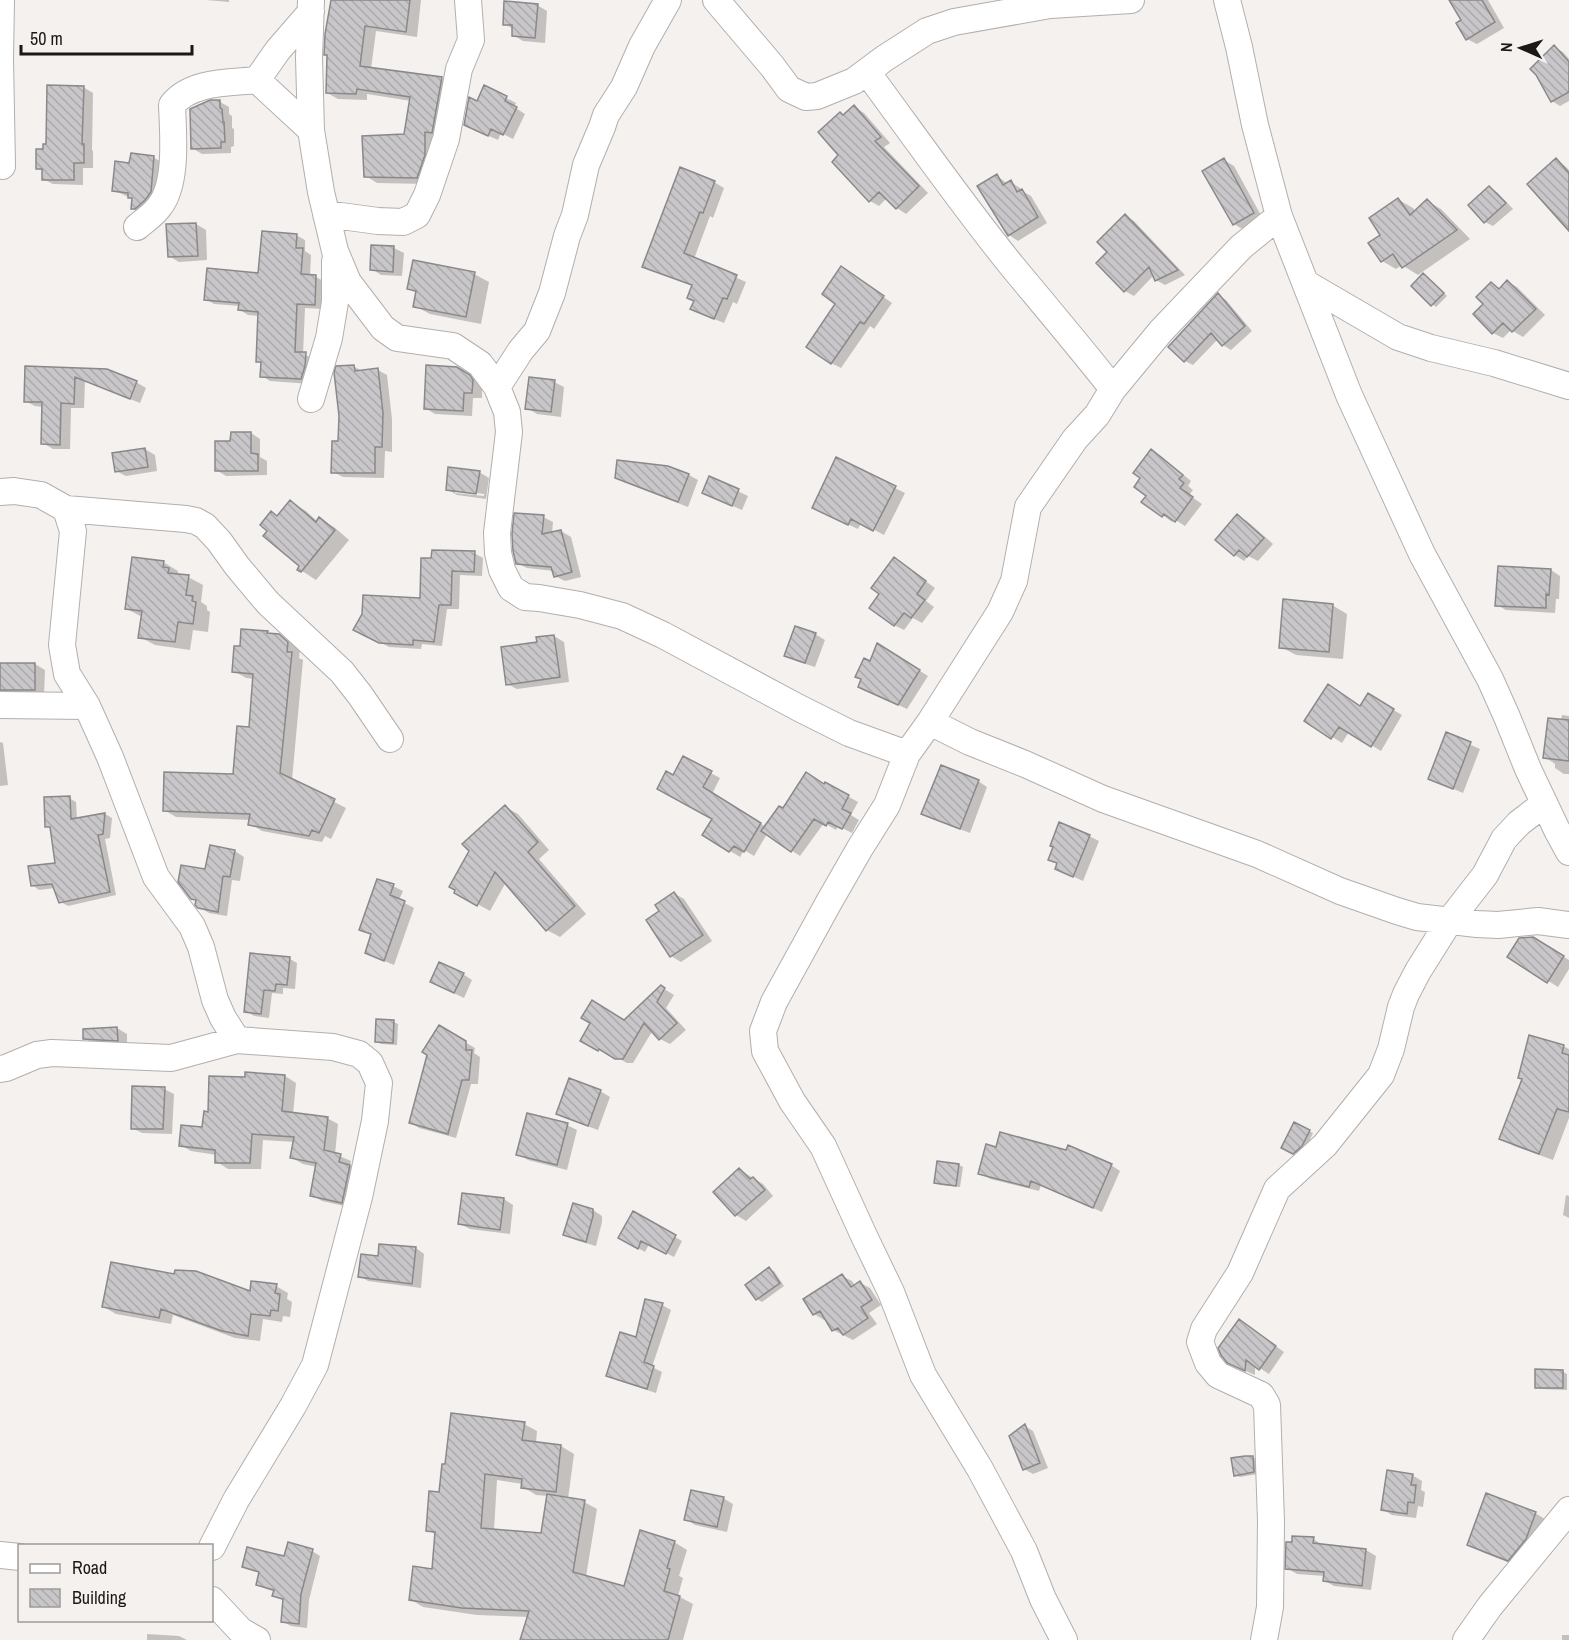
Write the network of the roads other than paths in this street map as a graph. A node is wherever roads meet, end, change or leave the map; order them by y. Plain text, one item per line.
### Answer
1 (1, 0) edge
2 (468, 0) edge
3 (668, 0) edge
4 (716, 0) edge
5 (1131, 0) edge
6 (1227, 0) edge
7 (311, 6) edge
8 (867, 72) junction
9 (256, 80) junction
10 (310, 130) junction
11 (2, 166) dead end
12 (326, 214) junction
13 (1279, 216) junction
14 (137, 227) dead end
15 (335, 251) junction
16 (1307, 284) junction
17 (1569, 386) edge
18 (497, 387) junction
19 (1113, 389) junction
20 (311, 399) dead end
21 (0, 492) edge
22 (66, 509) junction
23 (0, 705) edge
24 (87, 706) junction
25 (930, 722) junction
26 (390, 739) dead end
27 (907, 754) junction
28 (1544, 804) junction
29 (1569, 852) edge
30 (1450, 920) junction
31 (1569, 926) edge
32 (215, 1000) junction
33 (237, 1040) junction
34 (207, 1049) junction
35 (0, 1069) edge
36 (1569, 1510) edge
37 (213, 1545) edge
38 (0, 1555) edge
39 (18, 1557) edge
40 (213, 1601) edge
41 (257, 1640) edge
42 (1064, 1640) edge
43 (1264, 1640) edge
44 (1466, 1640) edge

1 - 11 street
2 - 12 street
3 - 18 street
4 - 8 street
5 - 8 street
6 - 13 street
7 - 9 street
7 - 10 street
8 - 19 street
9 - 10 street
9 - 14 street
10 - 12 street
12 - 15 street
13 - 16 street
13 - 19 street
15 - 18 street
15 - 20 street
16 - 17 street
16 - 28 street
18 - 27 street
19 - 25 street
21 - 22 street
22 - 24 street
22 - 26 street
23 - 24 street
24 - 32 street
25 - 27 street
25 - 30 street
27 - 42 street
28 - 29 street
28 - 30 street
30 - 31 street
30 - 43 street
32 - 33 street
32 - 34 street
33 - 34 street
33 - 37 street
34 - 35 street
36 - 44 street
38 - 39 street
40 - 41 street

